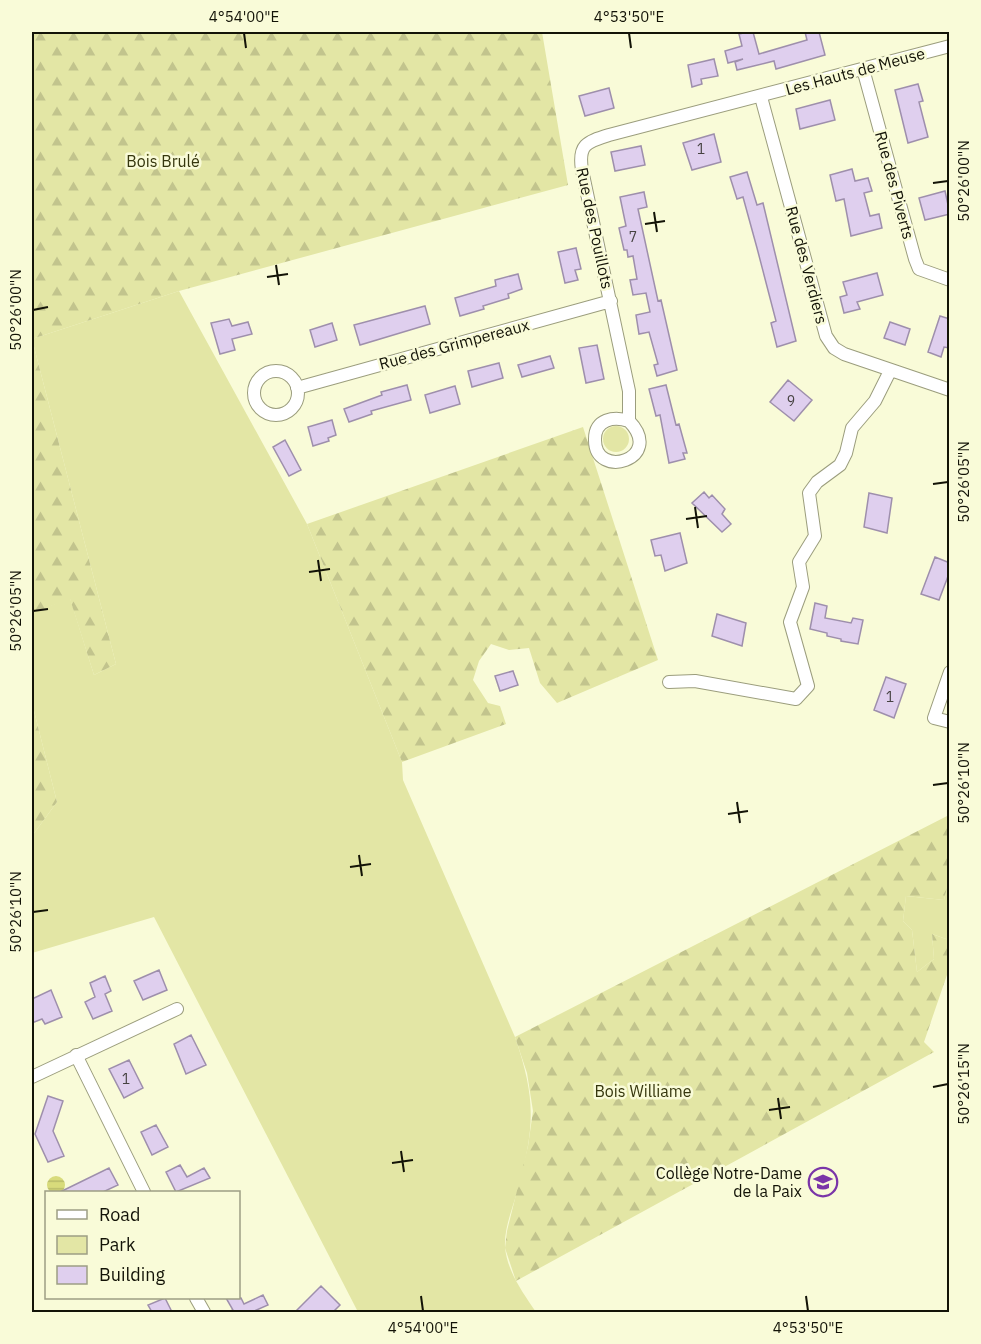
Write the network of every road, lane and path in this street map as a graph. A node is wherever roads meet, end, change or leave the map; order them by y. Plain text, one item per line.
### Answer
1 (950, 46) edge
2 (864, 69) junction
3 (761, 97) junction
4 (950, 280) edge
5 (611, 301) junction
6 (890, 371) junction
7 (297, 388) dead end
8 (950, 390) edge
9 (629, 421) dead end
10 (950, 672) edge
11 (669, 682) dead end
12 (950, 722) edge
13 (177, 1009) dead end
14 (76, 1055) junction
15 (32, 1077) edge
16 (144, 1191) edge

1 - 2 street, Les Hauts de Meuse
2 - 3 street, Les Hauts de Meuse
2 - 4 street, Rue des Piverts
3 - 5 street, Rue des Pouillots
3 - 6 street, Rue des Verdiers
5 - 7 street, Rue des Grimpereaux
5 - 9 street, Rue des Pouillots
6 - 8 street, Rue des Verdiers
6 - 11 street
10 - 12 street
13 - 14 street
14 - 15 street
14 - 16 street

